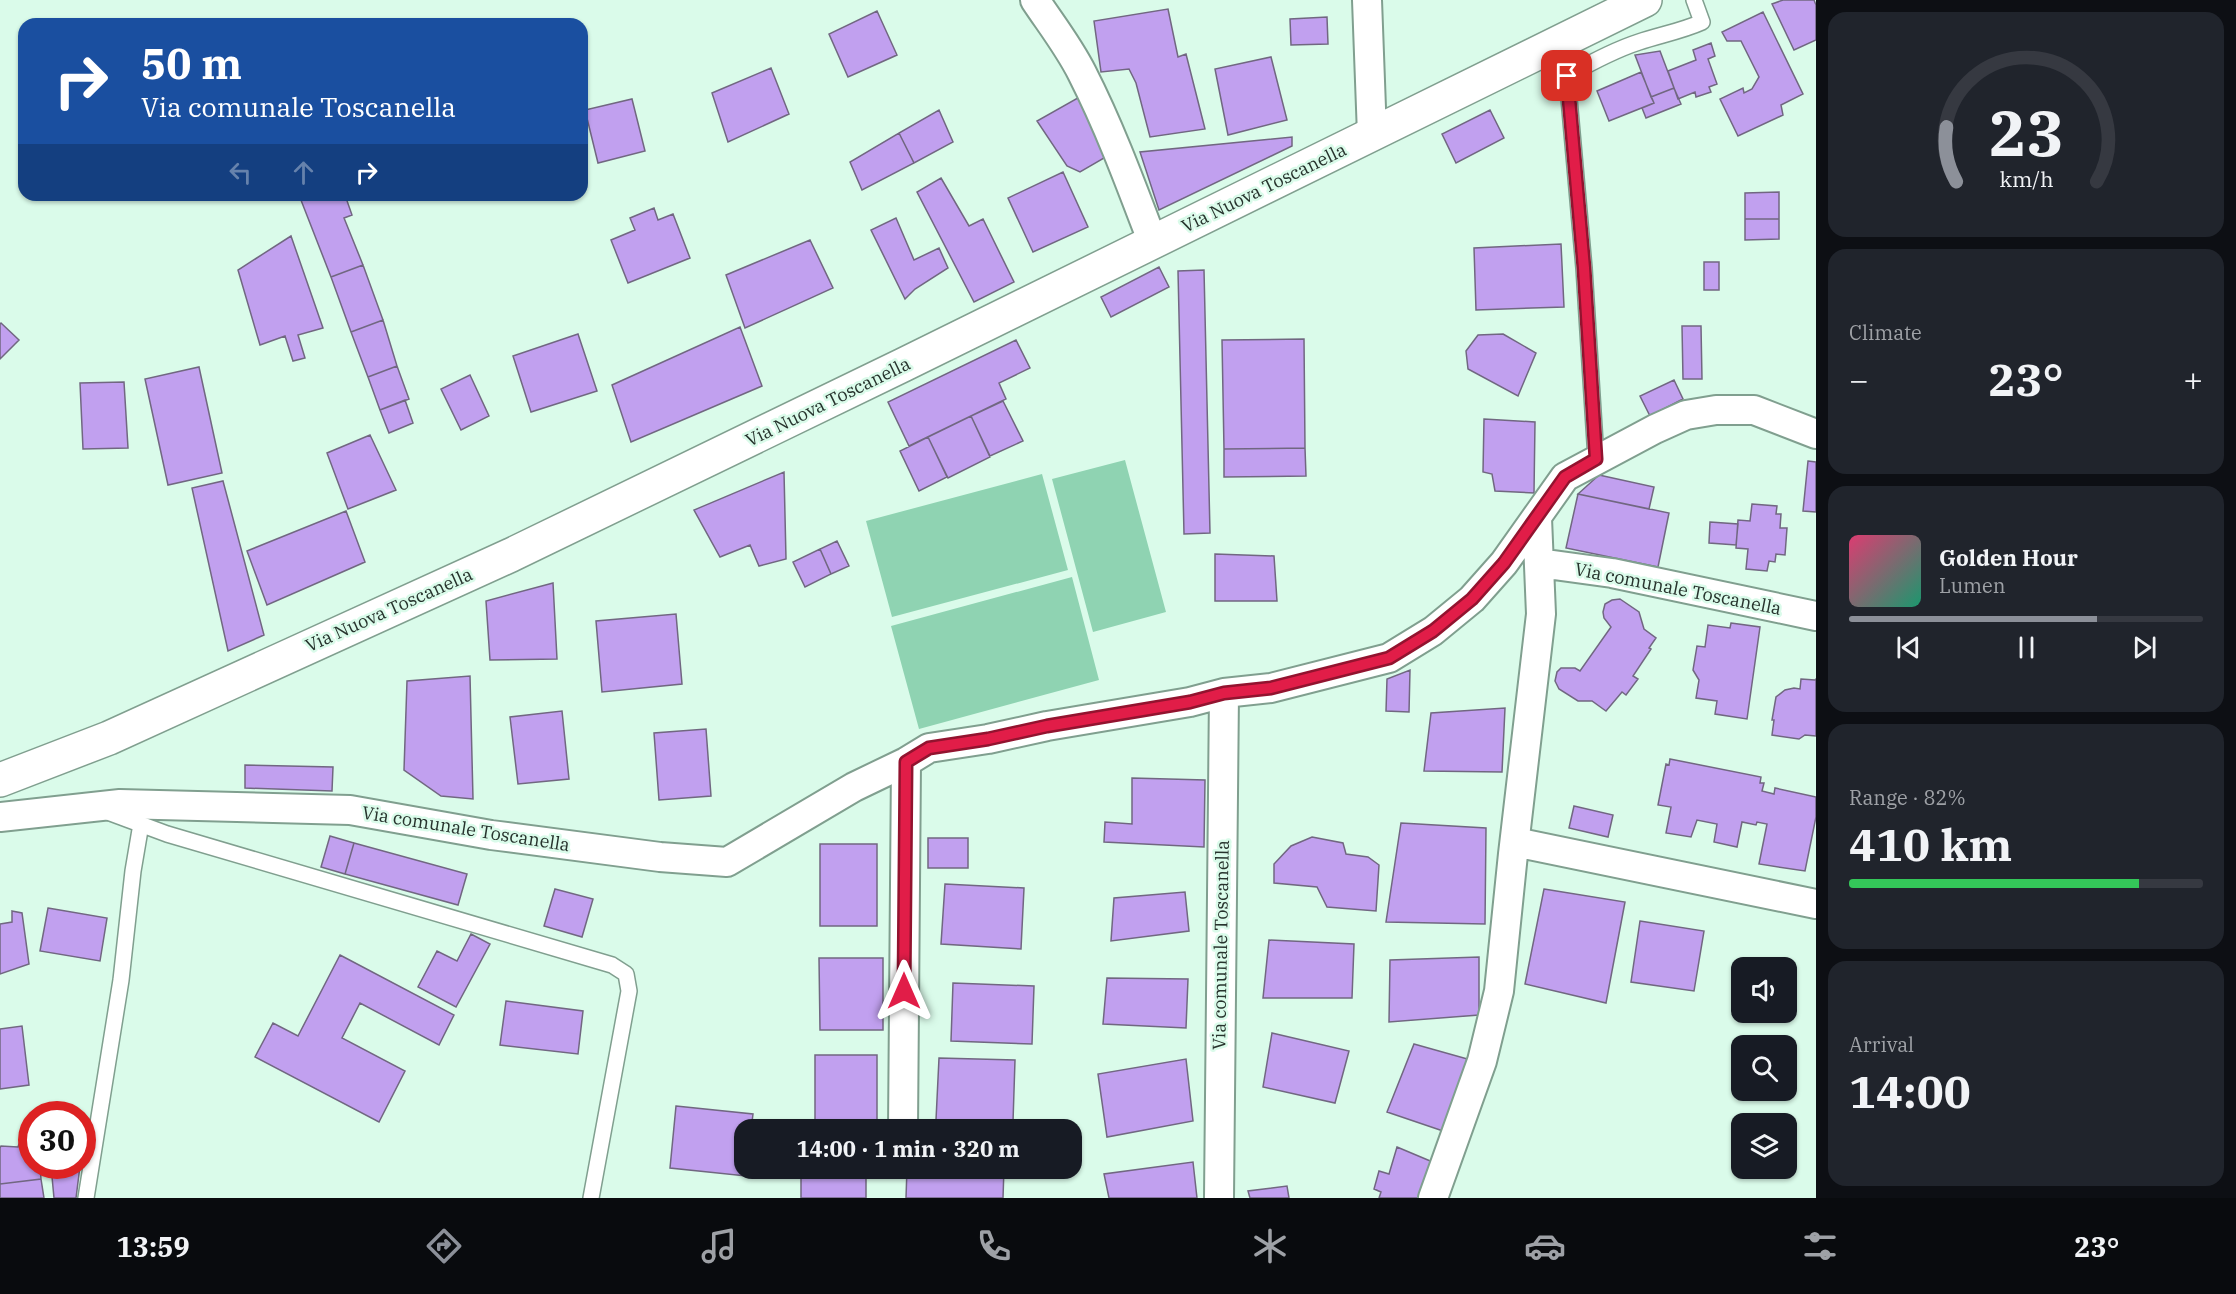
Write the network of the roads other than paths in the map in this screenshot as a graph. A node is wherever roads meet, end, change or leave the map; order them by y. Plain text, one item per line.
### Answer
1 (1035, 0) edge
2 (1367, 0) edge
3 (1645, 0) edge
4 (1694, 0) edge
5 (1372, 135) junction
6 (1153, 243) junction
7 (1816, 434) edge
8 (1596, 459) junction
9 (1537, 518) junction
10 (1539, 563) junction
11 (1816, 616) edge
12 (1224, 693) junction
13 (906, 762) junction
14 (0, 780) edge
15 (94, 807) junction
16 (0, 817) edge
17 (141, 824) junction
18 (1515, 842) junction
19 (1816, 904) edge
20 (903, 1119) edge
21 (86, 1198) edge
22 (591, 1198) edge
23 (1219, 1198) edge
24 (1433, 1198) edge

1 - 6 street
2 - 5 street
3 - 5 main road, Via Nuova Toscanella
4 - 8 lane
5 - 6 main road, Via Nuova Toscanella
6 - 14 main road, Via Nuova Toscanella
7 - 8 street, Via comunale Toscanella
8 - 9 street, Via comunale Toscanella
9 - 10 street
9 - 12 street, Via comunale Toscanella
10 - 11 street, Via comunale Toscanella
10 - 18 street
12 - 13 street, Via comunale Toscanella
12 - 23 street, Via comunale Toscanella
13 - 15 street, Via comunale Toscanella
13 - 20 street
15 - 16 street, Via comunale Toscanella
15 - 17 lane
17 - 21 lane
17 - 22 lane
18 - 19 street
18 - 24 street

